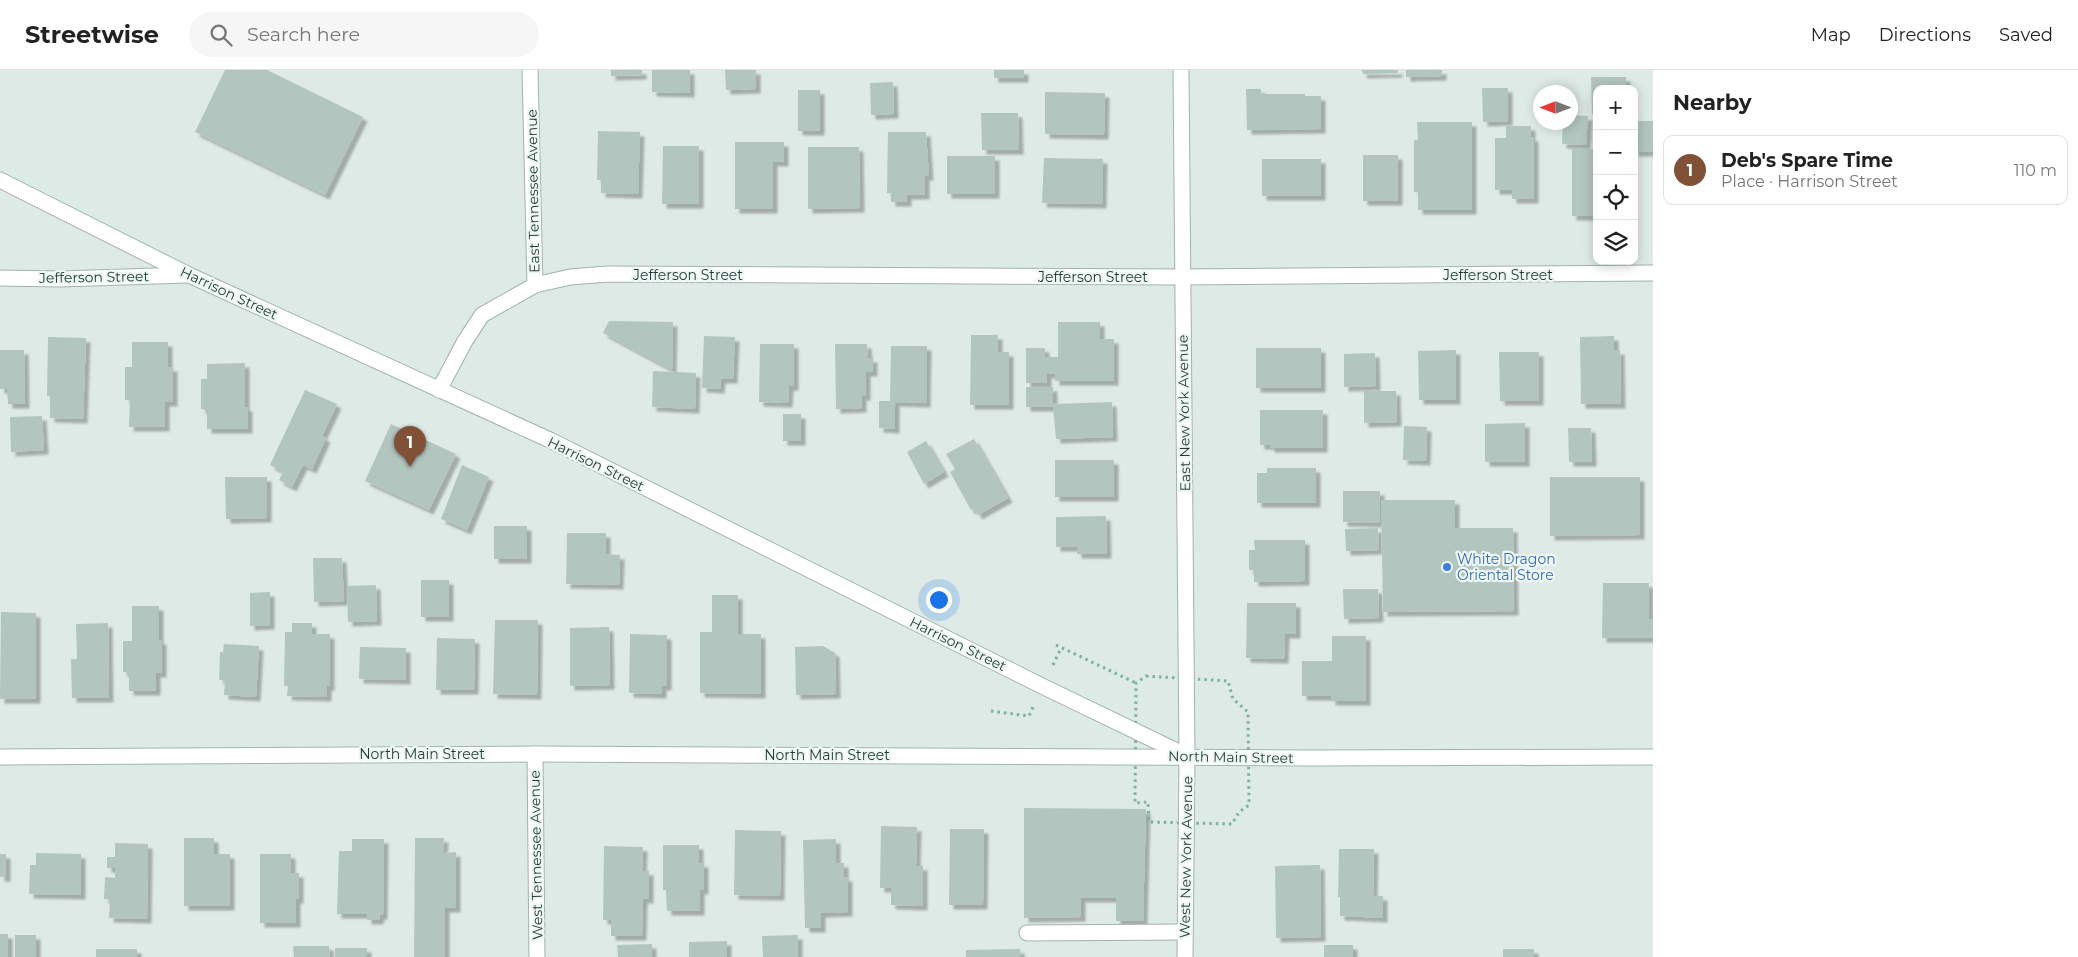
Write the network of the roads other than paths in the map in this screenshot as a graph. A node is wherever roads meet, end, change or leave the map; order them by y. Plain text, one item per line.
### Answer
1 (530, 70) edge
2 (1180, 70) edge
3 (0, 180) edge
4 (1653, 273) edge
5 (189, 275) junction
6 (1183, 277) junction
7 (0, 278) edge
8 (534, 285) junction
9 (439, 390) junction
10 (535, 754) junction
11 (1188, 756) junction
12 (0, 757) edge
13 (1653, 757) edge
14 (1185, 932) junction
15 (1028, 933) dead end
16 (537, 957) edge
17 (1185, 957) edge

1 - 8 street, East Tennessee Avenue
2 - 6 street, East New York Avenue
3 - 5 street, Harrison Street
4 - 6 street, Jefferson Street
5 - 7 street, Jefferson Street
5 - 9 street, Harrison Street
6 - 8 street, Jefferson Street
6 - 11 street, East New York Avenue
8 - 9 street, East Tennessee Avenue
9 - 11 street, Harrison Street
10 - 11 street, North Main Street
10 - 12 street, North Main Street
10 - 16 street, West Tennessee Avenue
11 - 13 street, North Main Street
11 - 14 street, West New York Avenue
14 - 15 street
14 - 17 street, West New York Avenue

